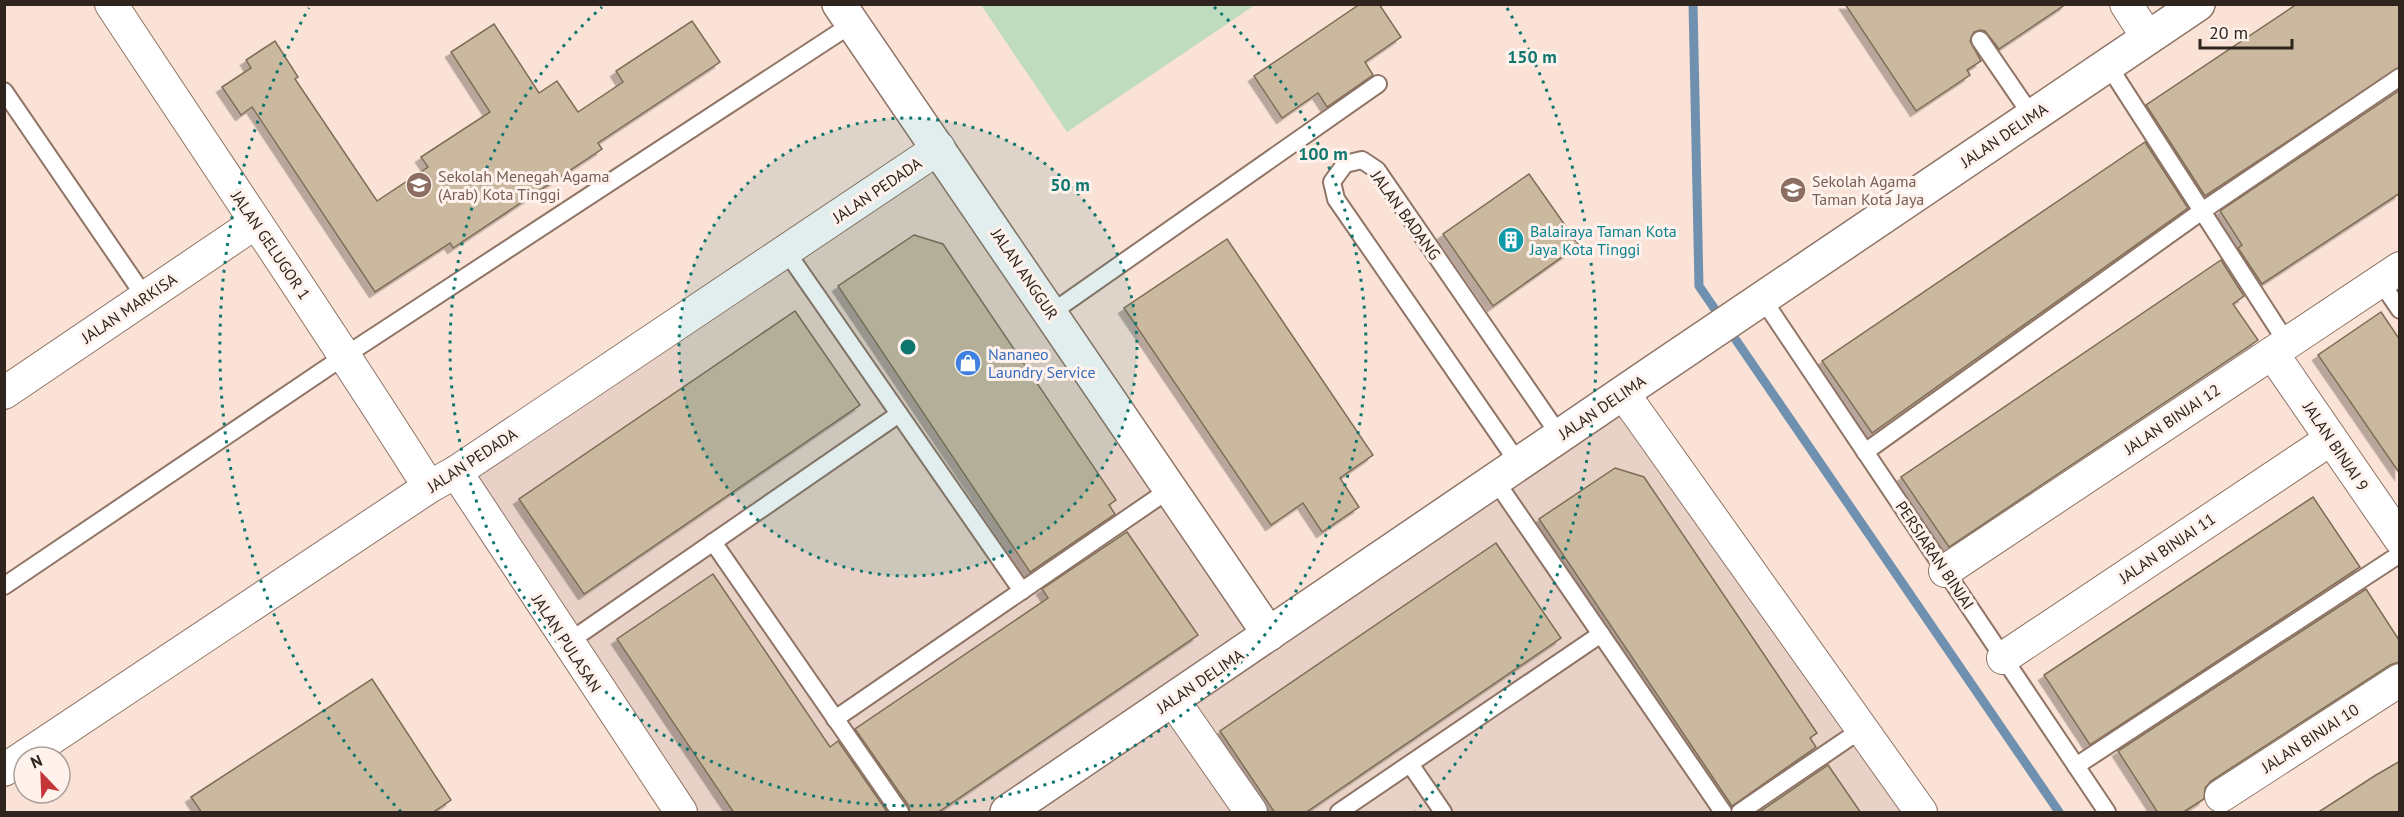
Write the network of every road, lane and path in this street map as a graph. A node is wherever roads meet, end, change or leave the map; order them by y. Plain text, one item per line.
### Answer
1 (111, 4) edge
2 (2126, 4) edge
3 (2198, 4) edge
4 (845, 14) edge
5 (2148, 38) junction
6 (1980, 40) dead end
7 (2108, 65) junction
8 (2400, 77) edge
9 (1378, 84) dead end
10 (4, 91) edge
11 (2032, 116) junction
12 (939, 148) junction
13 (2202, 211) junction
14 (255, 223) junction
15 (786, 250) junction
16 (2390, 275) edge
17 (145, 297) junction
18 (1756, 302) junction
19 (2400, 310) edge
20 (1051, 313) junction
21 (2280, 348) junction
22 (346, 355) junction
23 (4, 393) edge
24 (1623, 393) junction
25 (899, 414) junction
26 (1560, 436) junction
27 (2331, 439) junction
28 (1865, 452) junction
29 (1507, 472) junction
30 (443, 479) junction
31 (1170, 489) junction
32 (2400, 539) edge
33 (713, 542) junction
34 (2400, 554) edge
35 (1945, 571) junction
36 (4, 586) edge
37 (1022, 591) junction
38 (1269, 634) junction
39 (1601, 634) junction
40 (567, 643) junction
41 (2003, 657) junction
42 (2400, 680) edge
43 (1173, 700) junction
44 (835, 719) junction
45 (1862, 729) junction
46 (1410, 764) junction
47 (2076, 766) junction
48 (4, 770) edge
49 (2221, 796) dead end
50 (681, 813) edge
51 (900, 813) edge
52 (1007, 813) edge
53 (1251, 813) edge
54 (1339, 813) edge
55 (1443, 813) edge
56 (1723, 813) edge
57 (1740, 813) edge
58 (1921, 813) edge
59 (2107, 813) edge

1 - 14 street, JALAN GELUGOR 1
2 - 5 street
3 - 5 street, JALAN DELIMA
4 - 12 street, JALAN ANGGUR
4 - 22 lane
5 - 7 street, JALAN DELIMA
6 - 11 lane
7 - 11 street, JALAN DELIMA
7 - 13 lane
8 - 13 lane
9 - 20 lane
10 - 17 lane
11 - 18 street, JALAN DELIMA
12 - 15 street, JALAN PEDADA
12 - 20 street, JALAN ANGGUR
13 - 21 lane
13 - 28 lane
14 - 17 street, JALAN MARKISA
14 - 22 street, JALAN GELUGOR 1
15 - 25 lane
15 - 30 street, JALAN PEDADA
16 - 19 lane
16 - 21 street, JALAN BINJAI 12
17 - 23 street, JALAN MARKISA
18 - 24 street, JALAN DELIMA
18 - 28 lane, PERSIARAN BINJAI
20 - 31 street, JALAN ANGGUR
21 - 27 street, JALAN BINJAI 9
21 - 35 street, JALAN BINJAI 12
22 - 30 street, JALAN GELUGOR 1
22 - 36 lane
24 - 26 street, JALAN DELIMA
24 - 45 street
25 - 33 lane
25 - 37 lane
26 - 29 street, JALAN DELIMA
26 - 29 lane, JALAN BADANG
27 - 32 street, JALAN BINJAI 9
27 - 41 street, JALAN BINJAI 11
28 - 35 lane, PERSIARAN BINJAI
29 - 38 street, JALAN DELIMA
29 - 39 lane, JALAN BADANG
30 - 40 street, JALAN PULASAN
30 - 48 street, JALAN PEDADA
31 - 37 lane
31 - 38 street, JALAN ANGGUR
33 - 40 lane
33 - 44 lane
34 - 47 lane
35 - 41 lane, PERSIARAN BINJAI
37 - 44 lane
38 - 43 street, JALAN DELIMA
39 - 46 lane
39 - 56 lane, JALAN BADANG
40 - 50 street, JALAN PULASAN
41 - 47 lane, PERSIARAN BINJAI
42 - 49 street, JALAN BINJAI 10
43 - 52 street, JALAN DELIMA
43 - 53 street
44 - 51 lane
45 - 57 lane
45 - 58 street
46 - 54 lane
46 - 55 lane
47 - 59 lane, PERSIARAN BINJAI

